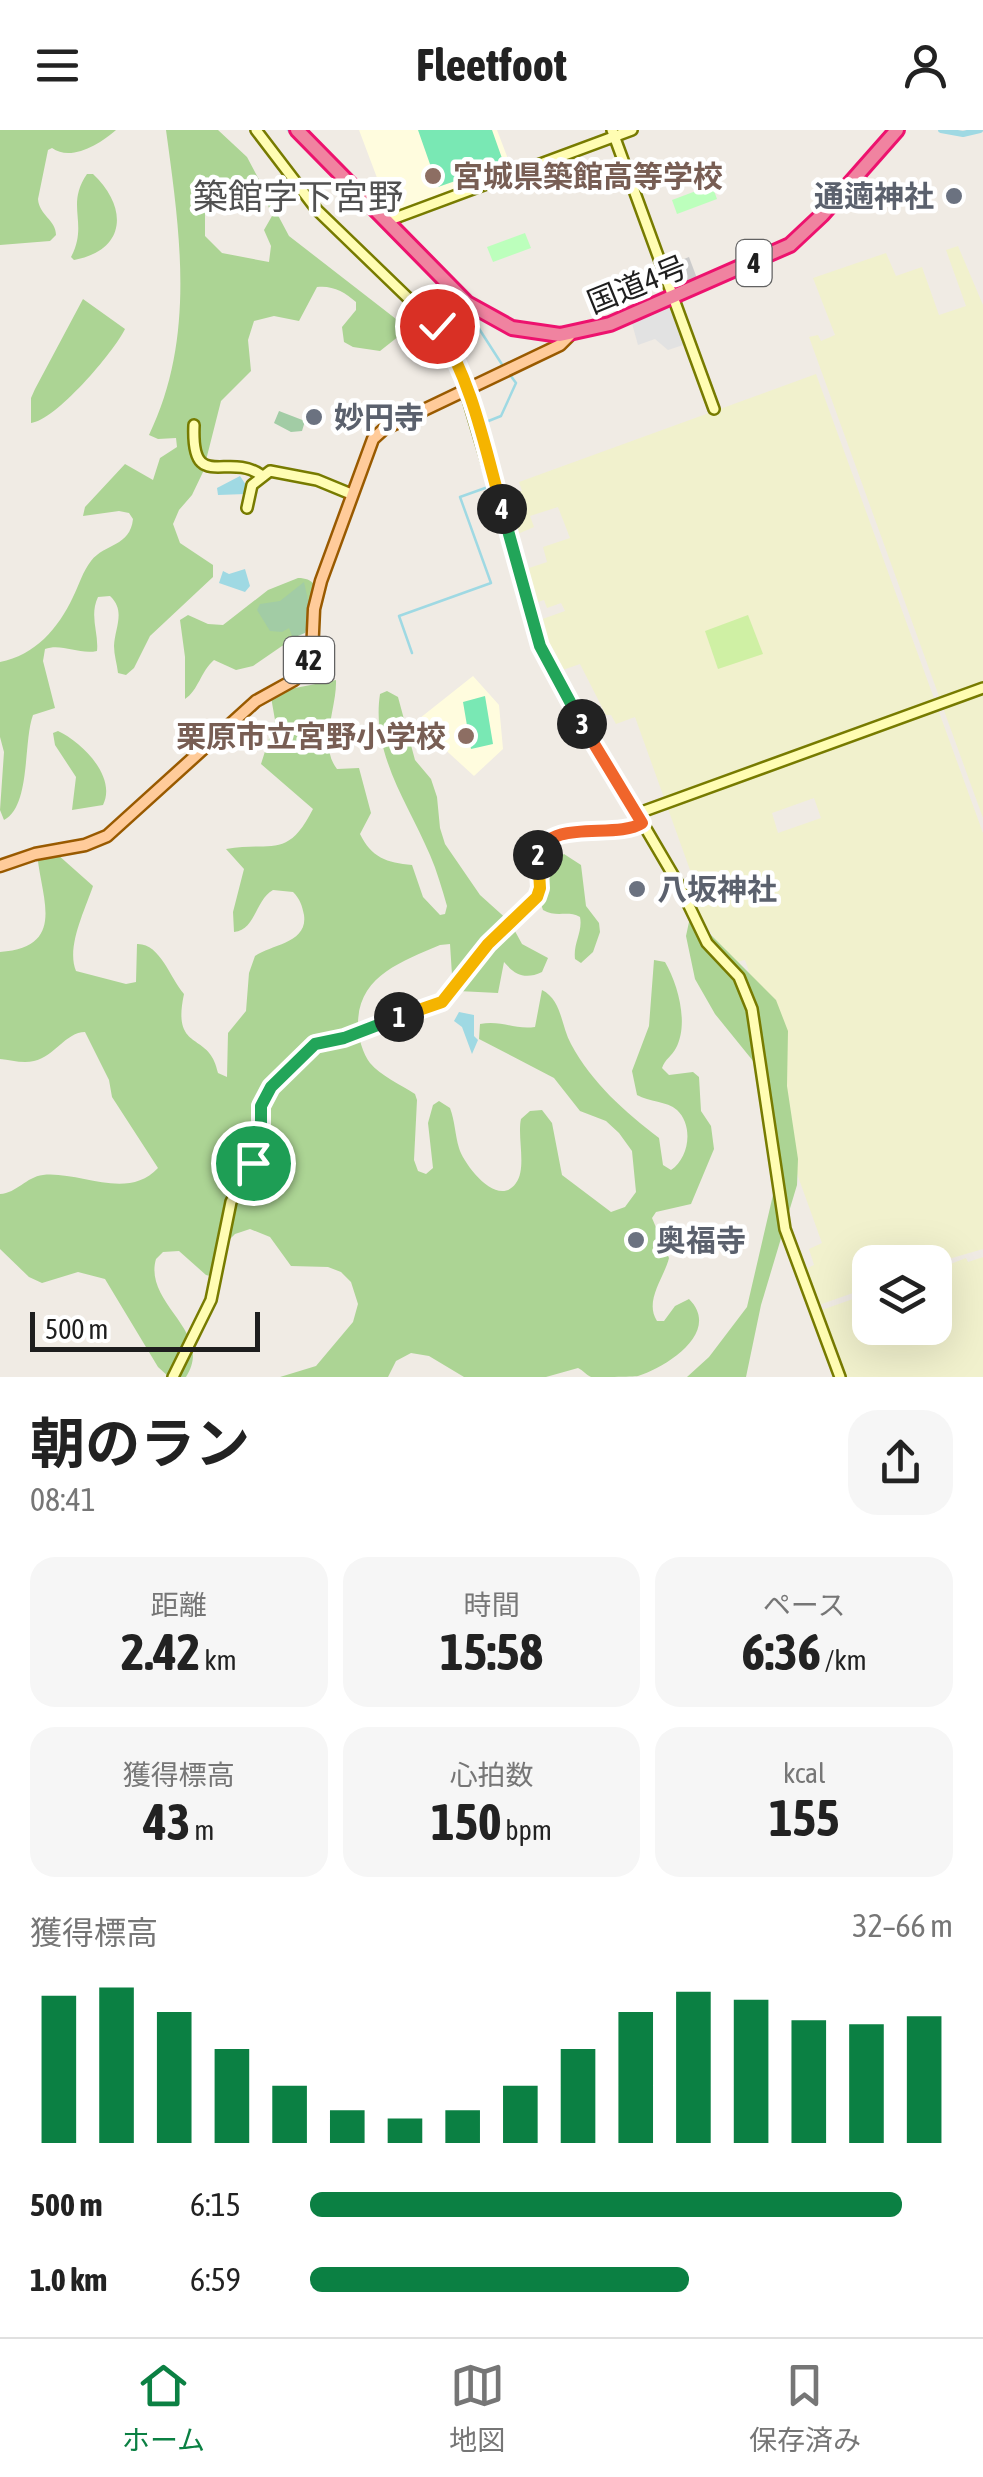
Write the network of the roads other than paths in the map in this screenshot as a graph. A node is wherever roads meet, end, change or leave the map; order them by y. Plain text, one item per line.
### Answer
1 (256, 130) edge
2 (297, 130) edge
3 (632, 130) edge
4 (897, 130) edge
5 (614, 133) edge
6 (387, 221) junction
7 (673, 297) junction
8 (570, 335) junction
9 (467, 390) junction
10 (714, 409) dead end
11 (194, 425) dead end
12 (262, 475) junction
13 (351, 494) junction
14 (246, 508) dead end
15 (983, 688) edge
16 (639, 818) junction
17 (0, 866) edge
18 (173, 1377) edge
19 (840, 1377) edge

1 - 9 street
2 - 6 highway, 国道4号 / 4
3 - 5 street
4 - 7 highway, 国道4号 / 4
5 - 6 street
5 - 7 street
6 - 8 highway, 国道4号 / 4
7 - 8 highway, 国道4号 / 4
7 - 10 street
8 - 9 main road, 42
9 - 13 main road, 42
9 - 16 street
11 - 12 street
12 - 13 street
12 - 14 street
13 - 17 main road, 42
15 - 16 street
16 - 18 street
16 - 19 street

